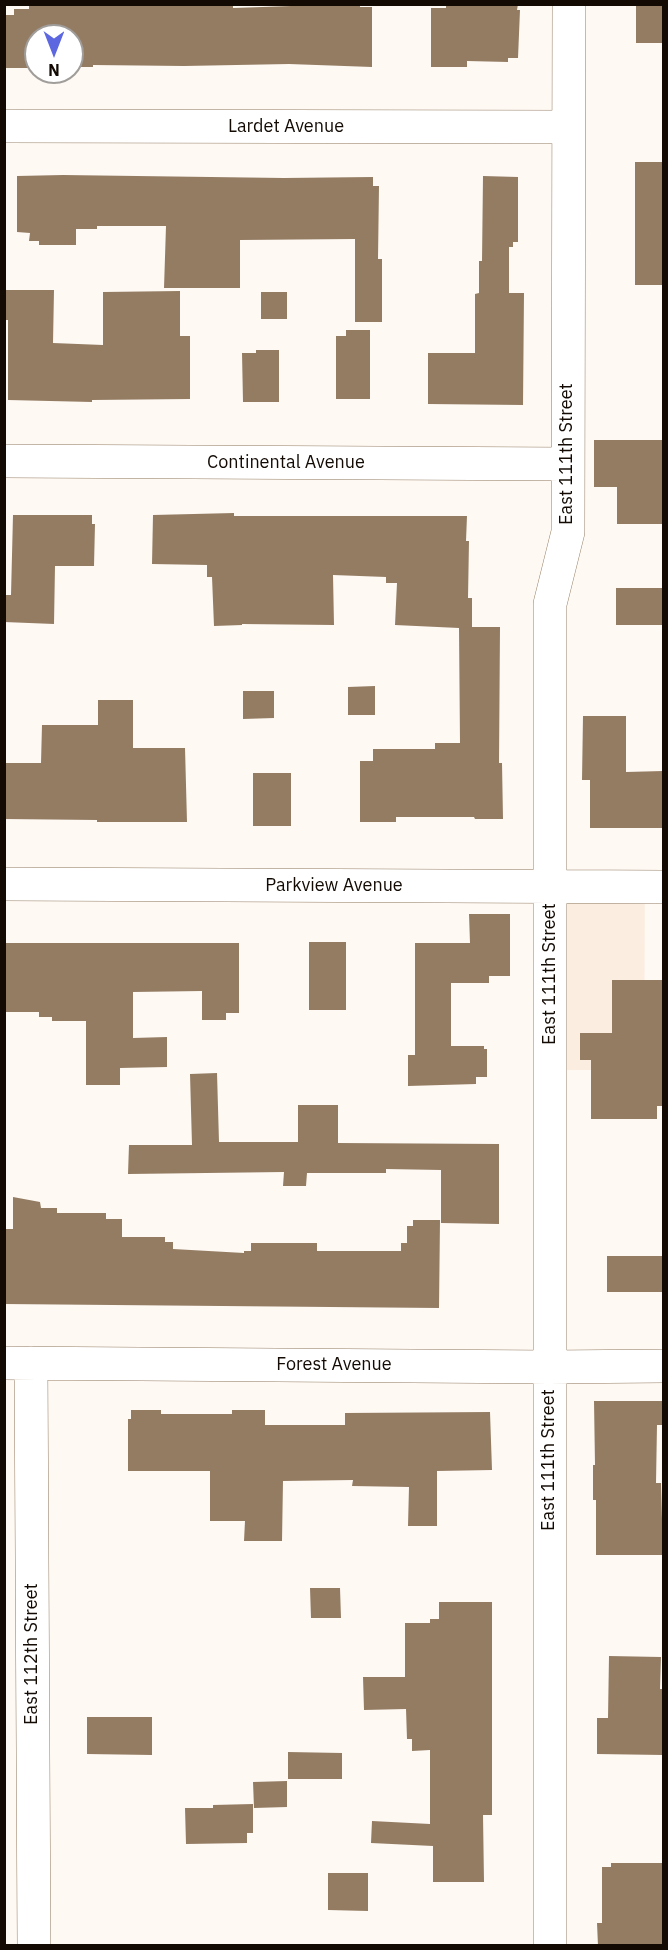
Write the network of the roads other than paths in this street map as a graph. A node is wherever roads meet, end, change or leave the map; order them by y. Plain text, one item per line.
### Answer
1 (569, 4) edge
2 (4, 126) edge
3 (568, 127) junction
4 (4, 461) edge
5 (567, 464) junction
6 (4, 884) edge
7 (550, 887) junction
8 (663, 887) edge
9 (18, 1363) edge
10 (663, 1366) edge
11 (549, 1367) junction
12 (34, 1946) edge
13 (550, 1946) edge

1 - 3 street, East 111th Street
2 - 3 street, Lardet Avenue
3 - 5 street, East 111th Street
4 - 5 street, Continental Avenue
5 - 7 street, East 111th Street
6 - 7 street, Parkview Avenue
7 - 8 street, Parkview Avenue
7 - 11 street, East 111th Street
9 - 11 street, Forest Avenue
9 - 12 street, East 112th Street
10 - 11 street, Forest Avenue
11 - 13 street, East 111th Street

